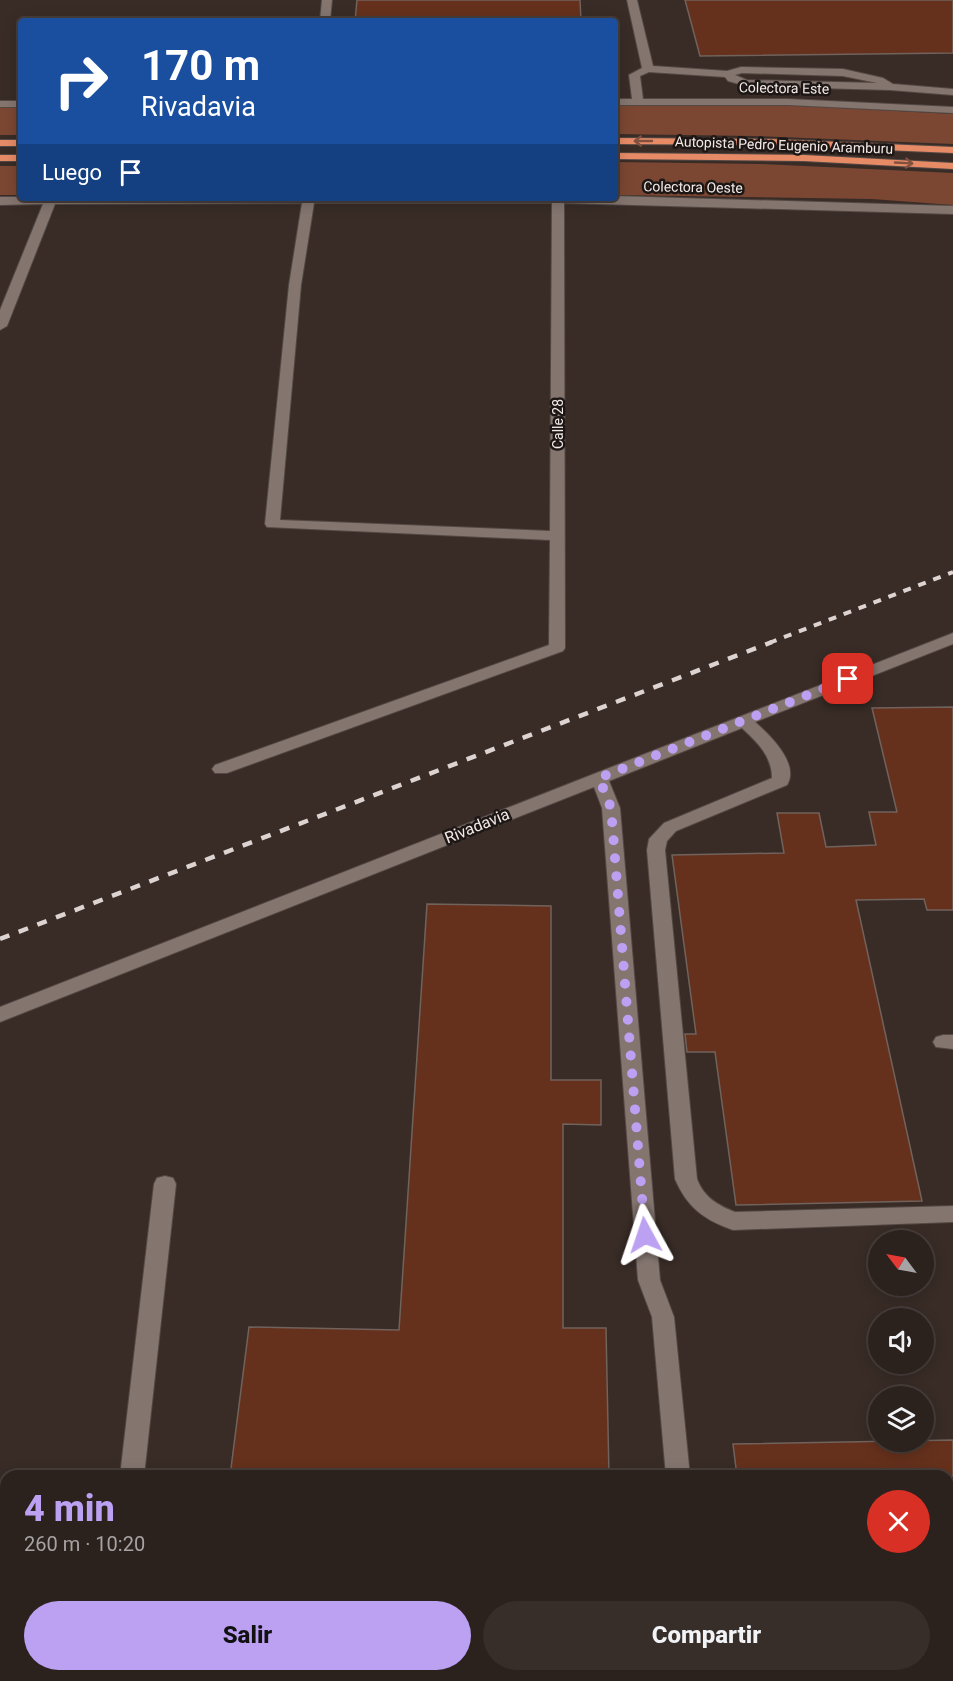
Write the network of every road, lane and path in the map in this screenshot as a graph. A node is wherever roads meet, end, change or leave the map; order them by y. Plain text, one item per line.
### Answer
1 (327, 0) edge
2 (632, 0) edge
3 (325, 18) edge
4 (648, 69) junction
5 (953, 92) edge
6 (667, 93) junction
7 (618, 102) edge
8 (638, 102) junction
9 (0, 104) edge
10 (18, 104) edge
11 (953, 110) edge
12 (618, 141) edge
13 (0, 143) edge
14 (18, 143) edge
15 (953, 150) edge
16 (618, 156) edge
17 (0, 158) edge
18 (18, 158) edge
19 (953, 166) edge
20 (0, 201) edge
21 (50, 201) joint
22 (308, 201) edge
23 (558, 201) edge
24 (618, 201) edge
25 (953, 210) edge
26 (0, 326) edge
27 (557, 536) junction
28 (953, 638) edge
29 (744, 721) junction
30 (221, 769) dead end
31 (599, 778) junction
32 (0, 1015) edge
33 (165, 1184) dead end
34 (953, 1214) edge
35 (133, 1470) edge
36 (677, 1470) edge

1 - 3 street
2 - 4 street
4 - 5 street
4 - 6 street
4 - 8 street
6 - 8 street, Colectora Este
6 - 11 street, Colectora Este
7 - 8 street, Colectora Este
9 - 10 street
15 -> 12 highway, Autopista Pedro Eugenio Aramburu
13 - 14 highway
16 -> 19 highway, Autopista Pedro Eugenio Aramburu
17 - 18 highway
20 - 21 street, Colectora Oeste
21 - 26 street
22 - 27 street
23 - 27 street, Calle 28
24 - 25 street, Colectora Oeste
27 - 30 street, Calle 28
28 - 29 street, Rivadavia
29 - 31 street, Rivadavia
29 - 34 street
31 - 32 street, Rivadavia
31 - 36 street
33 - 35 street

